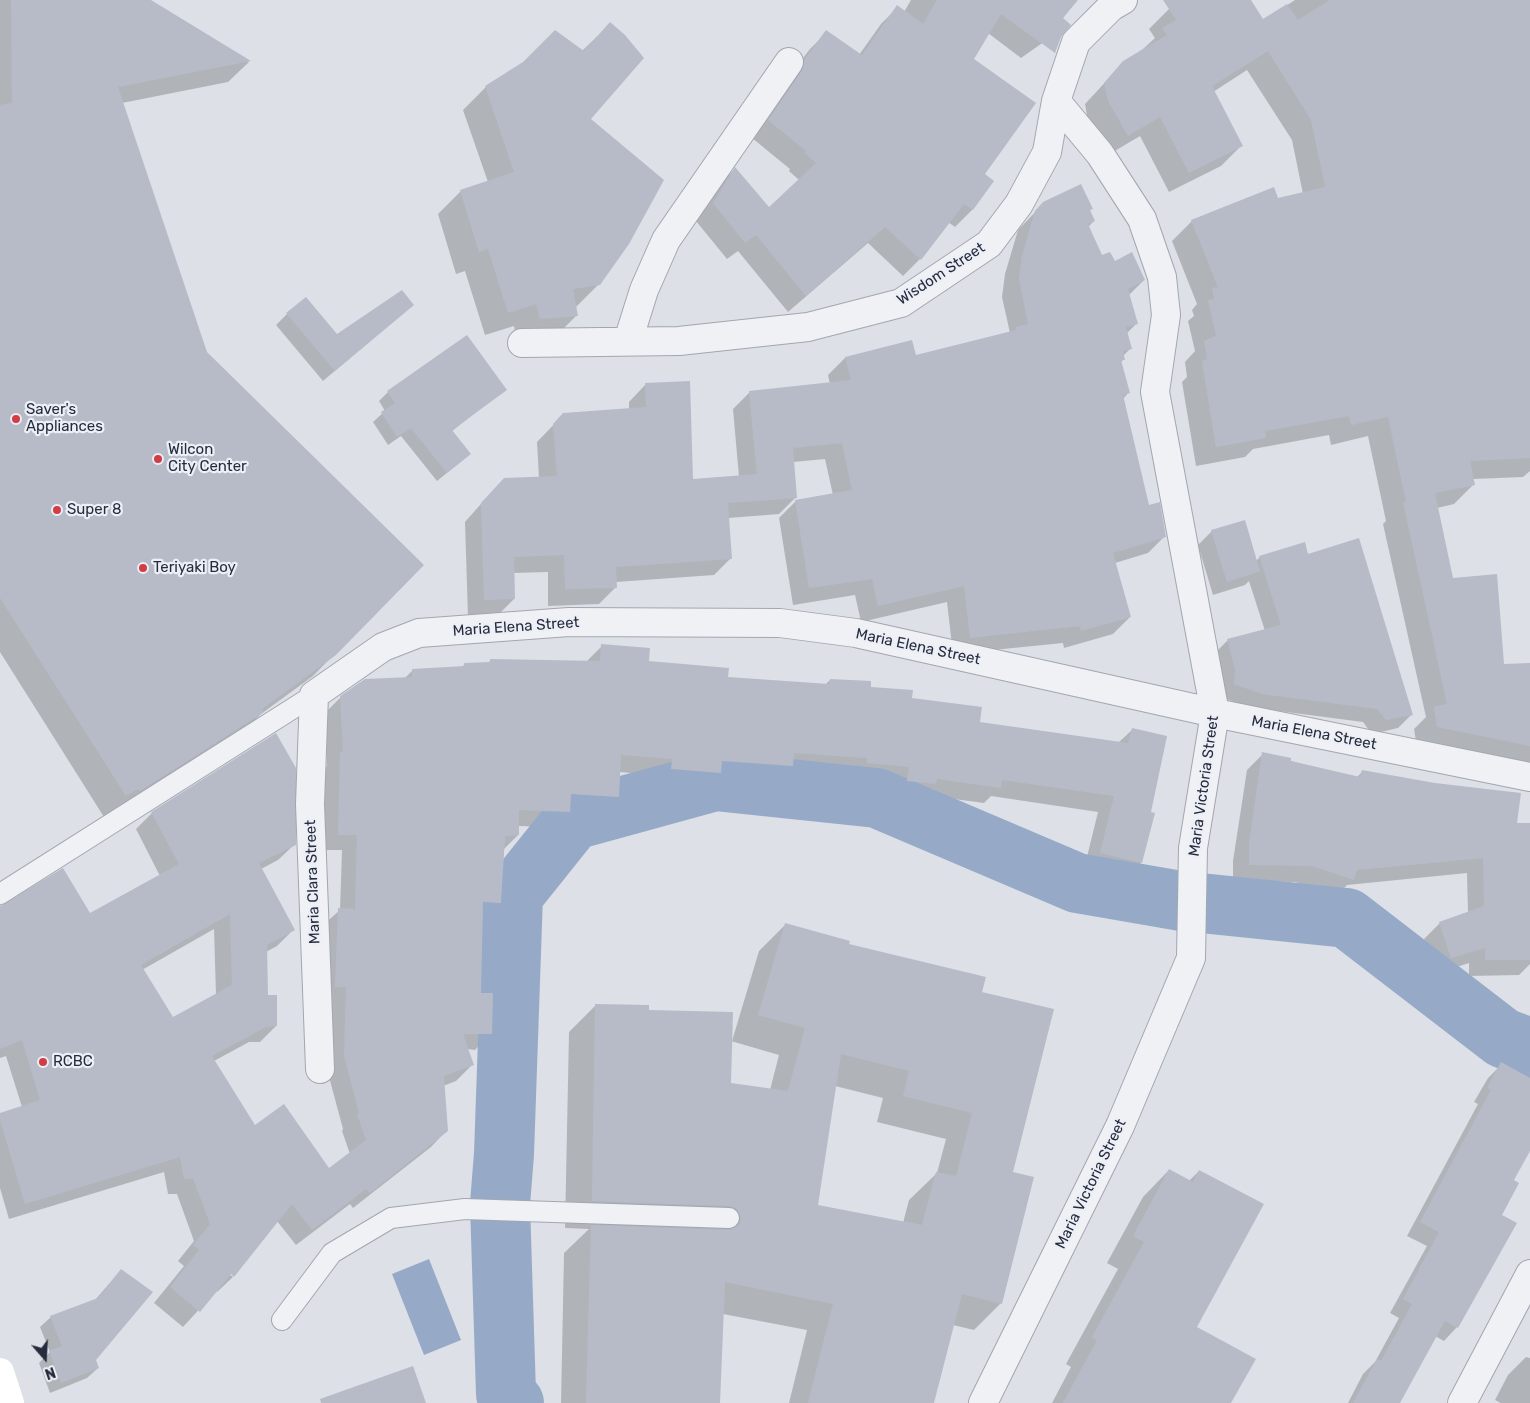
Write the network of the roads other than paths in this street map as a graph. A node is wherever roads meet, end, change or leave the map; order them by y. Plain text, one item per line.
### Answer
1 (1123, 0) edge
2 (789, 62) dead end
3 (1056, 101) junction
4 (628, 341) junction
5 (522, 343) dead end
6 (314, 695) junction
7 (1215, 713) junction
8 (1530, 777) edge
9 (0, 894) edge
10 (320, 1069) dead end
11 (729, 1218) dead end
12 (1530, 1274) edge
13 (282, 1320) dead end
14 (0, 1372) edge
15 (10, 1403) edge
16 (983, 1403) edge
17 (1462, 1403) edge

1 - 3 street, Wisdom Street
2 - 4 street
3 - 4 street, Wisdom Street
3 - 7 street, Maria Victoria Street
4 - 5 street, Wisdom Street
6 - 7 street, Maria Elena Street
6 - 9 lane
6 - 10 street, Maria Clara Street
7 - 8 street, Maria Elena Street
7 - 16 street, Maria Victoria Street
11 - 13 lane
12 - 17 street
14 - 15 main road

